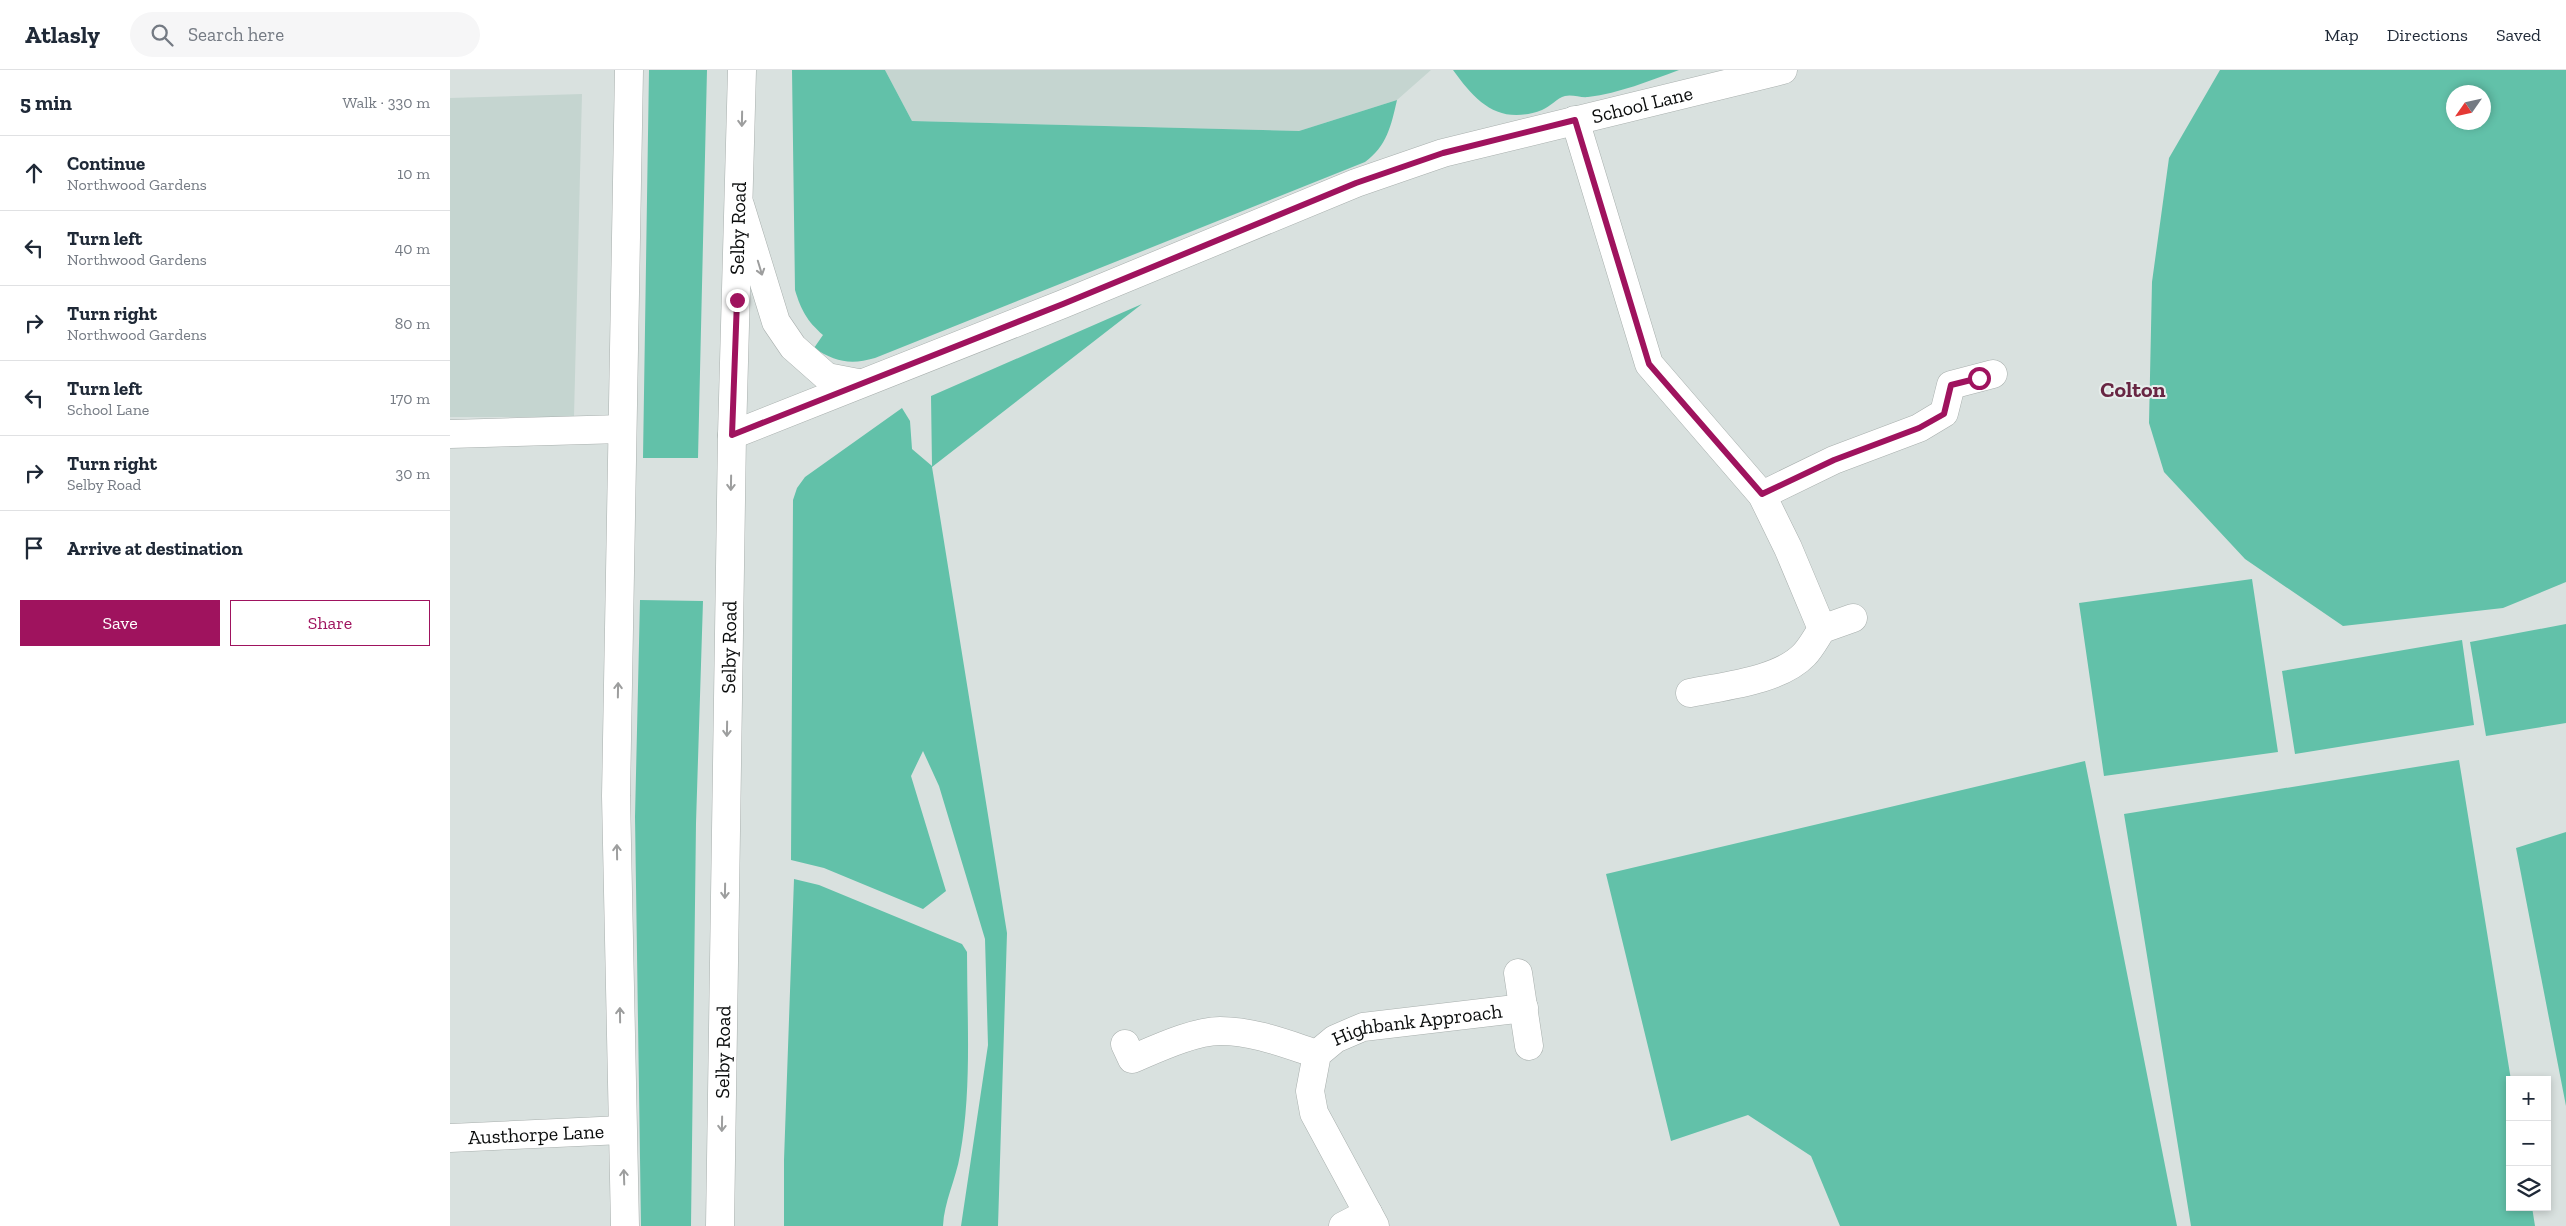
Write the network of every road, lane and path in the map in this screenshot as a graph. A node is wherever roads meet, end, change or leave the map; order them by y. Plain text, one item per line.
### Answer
1 (628, 70) edge
2 (742, 70) edge
3 (1783, 70) edge
4 (1575, 120) junction
5 (740, 205) junction
6 (1993, 374) dead end
7 (858, 383) junction
8 (622, 429) junction
9 (450, 434) edge
10 (732, 435) junction
11 (1762, 494) junction
12 (1853, 618) dead end
13 (1822, 630) junction
14 (1690, 693) dead end
15 (1518, 973) dead end
16 (1524, 1008) junction
17 (1125, 1044) dead end
18 (1529, 1046) dead end
19 (1317, 1054) junction
20 (622, 1130) junction
21 (450, 1138) edge
22 (1371, 1220) edge
23 (626, 1226) edge
24 (720, 1226) edge
25 (1343, 1226) edge

1 - 8 street
2 -> 5 street, Selby Road
3 - 4 street, School Lane
4 - 7 street, School Lane
4 - 11 street
5 -> 7 street
5 - 10 street, Selby Road
6 - 11 street
7 - 10 street, School Lane
8 - 9 street
20 -> 8 street
10 -> 24 street, Selby Road
11 - 13 street
12 - 13 street
13 - 14 street
15 - 16 street, Highbank Approach
16 - 18 street, Highbank Approach
16 - 19 street, Highbank Approach
17 - 19 street, Highbank Approach
19 - 22 street, Highbank Approach
20 - 21 street, Austhorpe Lane
23 -> 20 street
22 - 25 street

